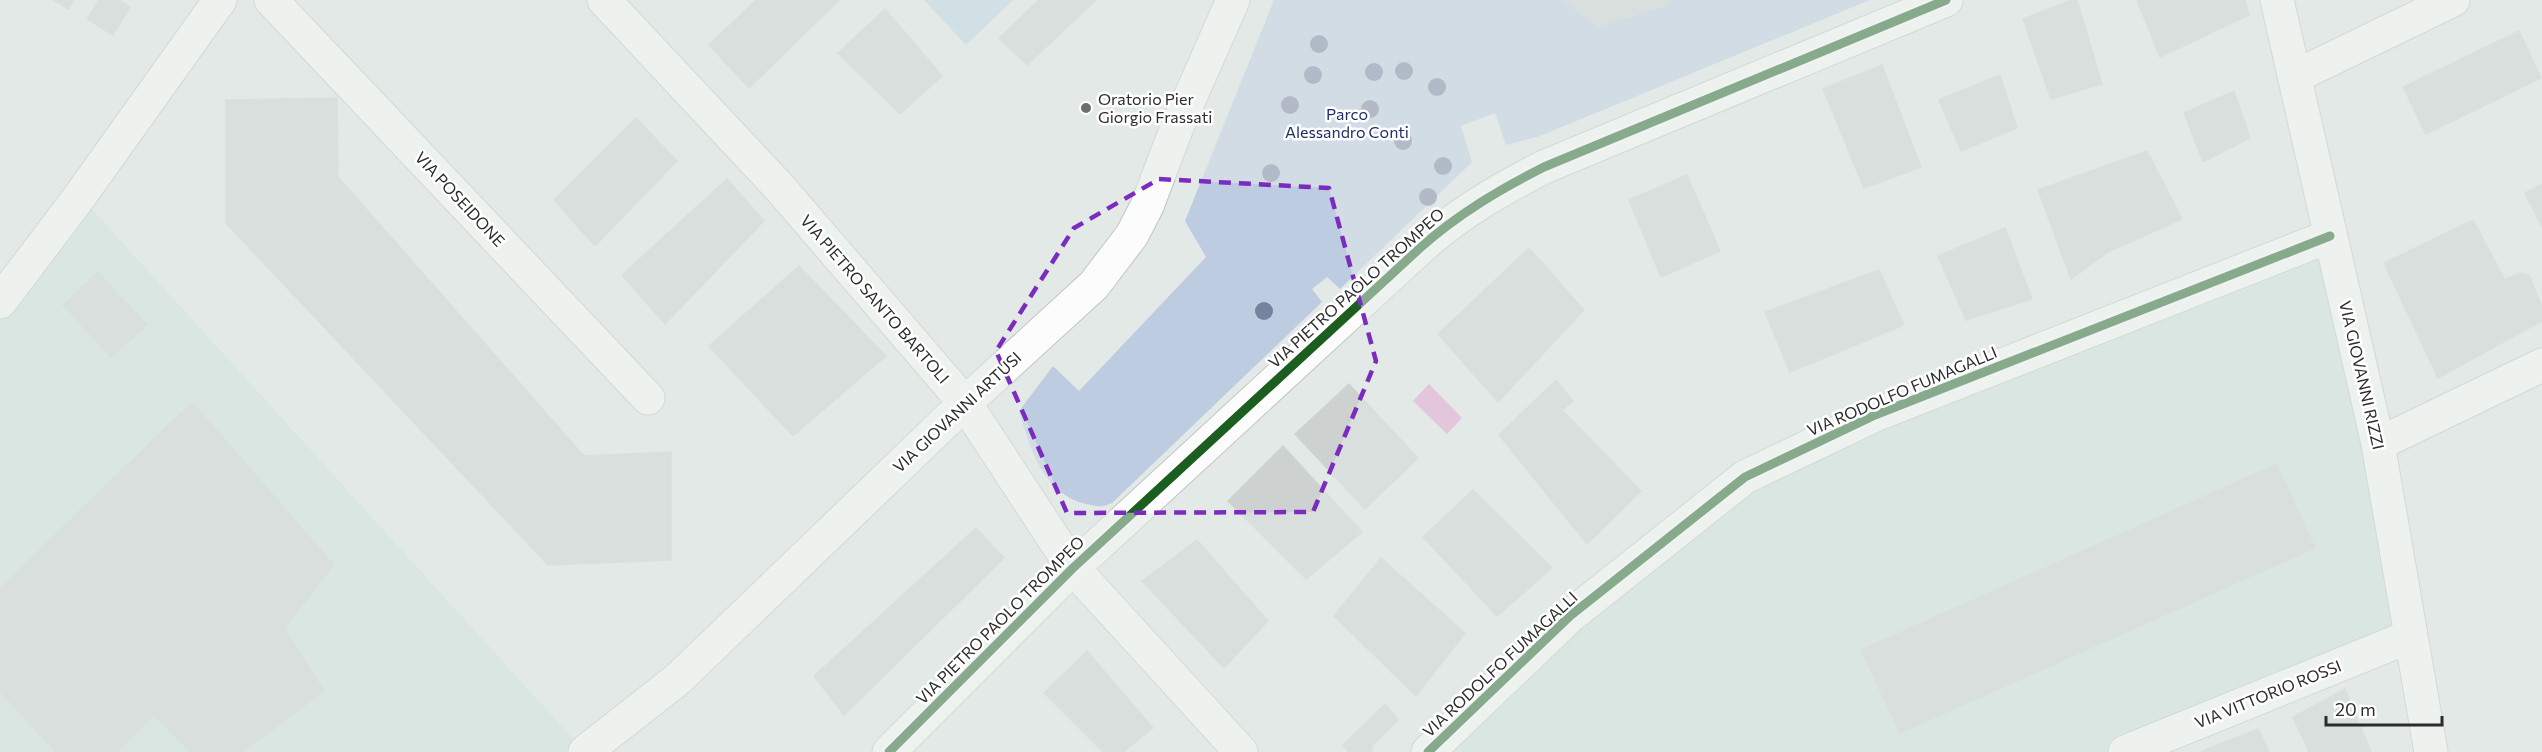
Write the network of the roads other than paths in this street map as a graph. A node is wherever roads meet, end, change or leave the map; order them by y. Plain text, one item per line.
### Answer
1 (220, 0) edge
2 (271, 0) edge
3 (604, 0) edge
4 (1233, 0) edge
5 (1946, 0) edge
6 (2277, 0) edge
7 (2453, 0) edge
8 (2294, 77) junction
9 (2330, 236) junction
10 (0, 303) edge
11 (2542, 366) edge
12 (648, 398) dead end
13 (965, 403) junction
14 (2378, 444) junction
15 (1073, 568) junction
16 (2411, 636) junction
17 (585, 752) edge
18 (889, 752) edge
19 (1240, 752) edge
20 (1428, 752) edge
21 (2125, 752) edge
22 (2431, 752) edge

1 - 10 street
2 - 12 street, VIA POSEIDONE
3 - 13 street, VIA PIETRO SANTO BARTOLI
4 - 13 street, VIA GIOVANNI ARTUSI
5 - 15 street, VIA PIETRO PAOLO TROMPEO
6 - 8 street, VIA GIOVANNI RIZZI
7 - 8 street
8 - 9 street, VIA GIOVANNI RIZZI
9 - 14 street, VIA GIOVANNI RIZZI
9 - 20 street, VIA RODOLFO FUMAGALLI
11 - 14 street
13 - 15 street, VIA PIETRO SANTO BARTOLI
13 - 17 street, VIA GIOVANNI ARTUSI
14 - 16 street, VIA GIOVANNI RIZZI
15 - 18 street, VIA PIETRO PAOLO TROMPEO
15 - 19 street, VIA PIETRO SANTO BARTOLI
16 - 21 street, VIA VITTORIO ROSSI
16 - 22 street, VIA GIOVANNI RIZZI

